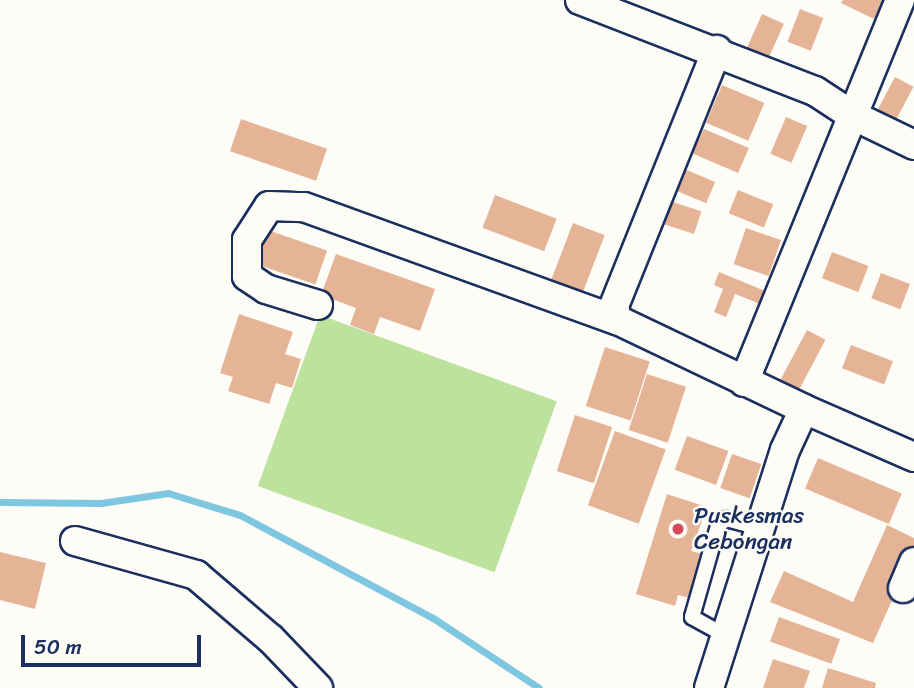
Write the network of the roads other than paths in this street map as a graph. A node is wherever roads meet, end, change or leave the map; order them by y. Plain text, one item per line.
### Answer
1 (580, 0) edge
2 (900, 0) edge
3 (717, 50) junction
4 (850, 114) junction
5 (914, 145) edge
6 (318, 305) dead end
7 (617, 320) junction
8 (744, 382) junction
9 (804, 409) junction
10 (914, 457) edge
11 (760, 528) junction
12 (75, 541) dead end
13 (914, 562) edge
14 (903, 588) dead end
15 (726, 636) junction
16 (318, 688) edge
17 (709, 688) edge

1 - 3 street
2 - 4 street
3 - 4 street
3 - 7 street
4 - 5 street
4 - 8 street
6 - 7 street
7 - 8 street
8 - 9 street
9 - 10 street
9 - 11 street
11 - 15 street
11 - 15 lane
12 - 16 street
13 - 14 street
15 - 17 street

